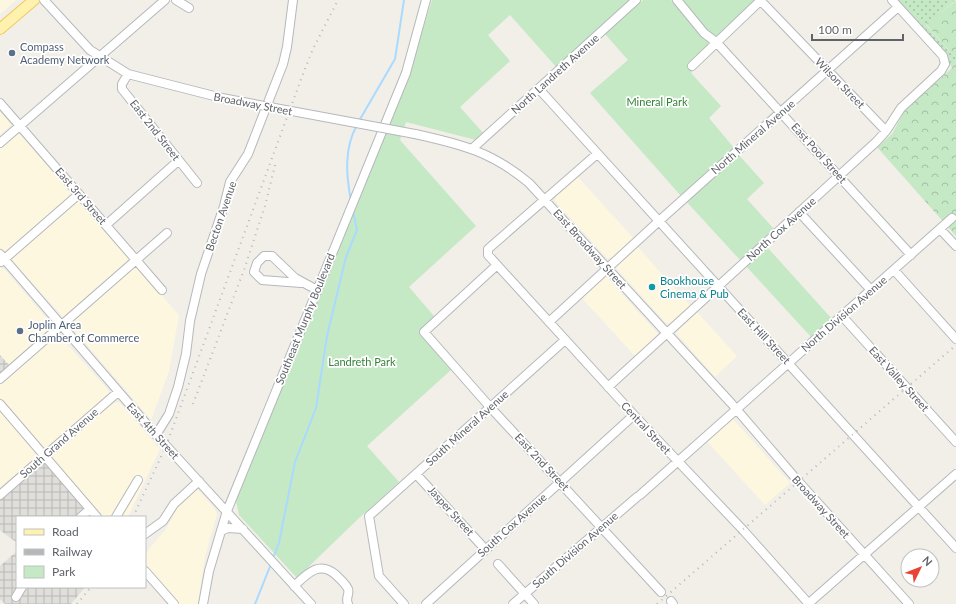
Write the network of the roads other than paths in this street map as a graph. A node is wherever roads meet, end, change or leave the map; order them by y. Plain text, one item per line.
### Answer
1 (34, 0) edge
2 (44, 0) edge
3 (164, 0) edge
4 (176, 0) edge
5 (293, 0) edge
6 (426, 0) edge
7 (636, 0) edge
8 (677, 0) edge
9 (761, 0) edge
10 (892, 0) edge
11 (898, 7) junction
12 (189, 8) dead end
13 (0, 30) edge
14 (717, 43) junction
15 (98, 56) junction
16 (692, 66) dead end
17 (829, 70) junction
18 (128, 74) junction
19 (539, 89) junction
20 (0, 103) edge
21 (781, 112) junction
22 (20, 126) junction
23 (886, 131) junction
24 (415, 134) joint
25 (0, 143) edge
26 (473, 148) junction
27 (597, 154) junction
28 (178, 161) junction
29 (839, 176) junction
30 (197, 183) dead end
31 (79, 194) junction
32 (545, 199) junction
33 (799, 212) junction
34 (952, 218) dead end
35 (658, 221) junction
36 (106, 225) junction
37 (940, 229) junction
38 (167, 233) dead end
39 (956, 246) edge
40 (911, 255) junction
41 (1, 259) edge
42 (136, 260) junction
43 (497, 265) junction
44 (607, 267) junction
45 (894, 270) junction
46 (301, 283) junction
47 (718, 286) junction
48 (162, 290) dead end
49 (317, 290) junction
50 (871, 290) junction
51 (842, 316) junction
52 (549, 322) junction
53 (60, 325) junction
54 (667, 333) junction
55 (956, 339) edge
56 (565, 340) junction
57 (788, 363) junction
58 (0, 379) edge
59 (608, 387) junction
60 (118, 392) junction
61 (0, 404) edge
62 (490, 407) junction
63 (735, 409) junction
64 (634, 415) junction
65 (156, 435) junction
66 (956, 442) edge
67 (45, 456) junction
68 (678, 461) junction
69 (416, 474) junction
70 (956, 474) edge
71 (138, 480) dead end
72 (199, 481) junction
73 (560, 482) junction
74 (0, 495) edge
75 (919, 507) junction
76 (90, 509) junction
77 (227, 511) junction
78 (82, 516) edge
79 (97, 516) edge
80 (117, 516) edge
81 (601, 527) junction
82 (243, 529) junction
83 (221, 531) junction
84 (146, 533) edge
85 (956, 548) edge
86 (485, 549) junction
87 (864, 555) junction
88 (498, 564) dead end
89 (146, 572) edge
90 (294, 586) junction
91 (21, 588) edge
92 (661, 592) dead end
93 (525, 594) junction
94 (16, 597) dead end
95 (174, 604) edge
96 (203, 604) edge
97 (311, 604) edge
98 (348, 604) edge
99 (404, 604) edge
100 (426, 604) edge
101 (513, 604) edge
102 (534, 604) edge
103 (808, 604) edge
104 (909, 604) edge

1 - 13 main road
2 - 15 street
3 - 15 street
4 - 12 street
5 - 65 street, Becton Avenue
6 - 49 street, Southeast Murphy Boulevard
7 - 19 street, North Landreth Avenue
8 - 14 street, East Pool Street
9 - 14 street
9 - 17 street, Wilson Street
10 - 11 street
11 - 17 street, North Mineral Avenue
11 - 23 street, North Cox Avenue
14 - 16 street
14 - 21 street, East Pool Street
15 - 18 street, Broadway Street
15 - 22 street
17 - 21 street, North Mineral Avenue
17 - 23 street, Wilson Street
18 - 24 street, Broadway Street, bridge
18 - 28 street, East 2nd Street
19 - 26 street, North Landreth Avenue
19 - 27 street, East Hill Street
20 - 22 street, East 3rd Street
21 - 29 street, East Pool Street
21 - 35 street, North Mineral Avenue
22 - 25 street
22 - 31 street, East 3rd Street
23 - 29 street, North Cox Avenue
24 - 26 street, East Broadway Street
26 - 32 street, East Broadway Street
27 - 32 street
27 - 35 street, East Hill Street
28 - 30 street, East 2nd Street
28 - 36 street
29 - 33 street, North Cox Avenue
29 - 40 street, East Pool Street
31 - 36 street, East 3rd Street
31 - 41 street
32 - 43 street, Central Street
32 - 44 street, East Broadway Street
33 - 47 street, North Cox Avenue
33 - 50 street
34 - 37 street, North Division Avenue
35 - 44 street, North Mineral Avenue
35 - 47 street, East Hill Street
36 - 42 street, East 3rd Street
37 - 39 street
37 - 40 street, North Division Avenue
38 - 42 street
40 - 45 street, North Division Avenue
41 - 53 street, East 4th Street
42 - 48 street, East 3rd Street
42 - 53 street
43 - 52 street, Central Street
43 - 62 street, East 2nd Street
44 - 52 street
44 - 54 street, East Broadway Street
45 - 50 street, North Division Avenue
45 - 55 street
46 - 46 street
46 - 49 street
47 - 54 street, North Cox Avenue
47 - 57 street, East Hill Street
49 - 77 street, Southeast Murphy Boulevard
50 - 51 street, North Division Avenue
51 - 57 street, North Division Avenue
51 - 66 street, East Valley Street
52 - 56 street, Central Street
53 - 58 street
53 - 60 street, East 4th Street
54 - 59 street, North Cox Avenue
54 - 63 street, East Broadway Street
56 - 59 street, Central Street
56 - 62 street, South Mineral Avenue
57 - 63 street, North Division Avenue
57 - 75 street, East Hill Street
59 - 64 street, Central Street
60 - 65 street, East 4th Street
60 - 67 street, South Grand Avenue
61 - 67 street
62 - 69 street, South Mineral Avenue
62 - 73 street, East 2nd Street
63 - 68 street, South Division Avenue
63 - 87 street, Broadway Street
64 - 68 street, Central Street
64 - 73 street, South Cox Avenue
65 - 72 street, East 4th Street
67 - 74 street, South Grand Avenue
67 - 76 street
68 - 81 street, South Division Avenue
68 - 103 street, Central Street
69 - 86 street, Jasper Street
69 - 99 street, South Mineral Avenue
70 - 75 street
71 - 80 street
72 - 77 street, East 4th Street
72 - 84 street
73 - 81 street, East 2nd Street
73 - 86 street, South Cox Avenue
75 - 85 street, East Hill Street
75 - 87 street
76 - 78 street
76 - 79 street
77 - 82 street, East 4th Street
77 - 83 street, Southeast Murphy Boulevard
81 - 92 street, East 2nd Street
81 - 93 street, South Division Avenue
82 - 83 street
82 - 90 street, East 4th Street
83 - 96 street, Southeast Murphy Boulevard
86 - 100 street, South Cox Avenue
87 - 103 street
87 - 104 street, Broadway Street
88 - 93 street
89 - 95 street
90 - 97 street, East 4th Street
90 - 98 street
91 - 94 street
93 - 101 street, South Division Avenue
93 - 102 street

